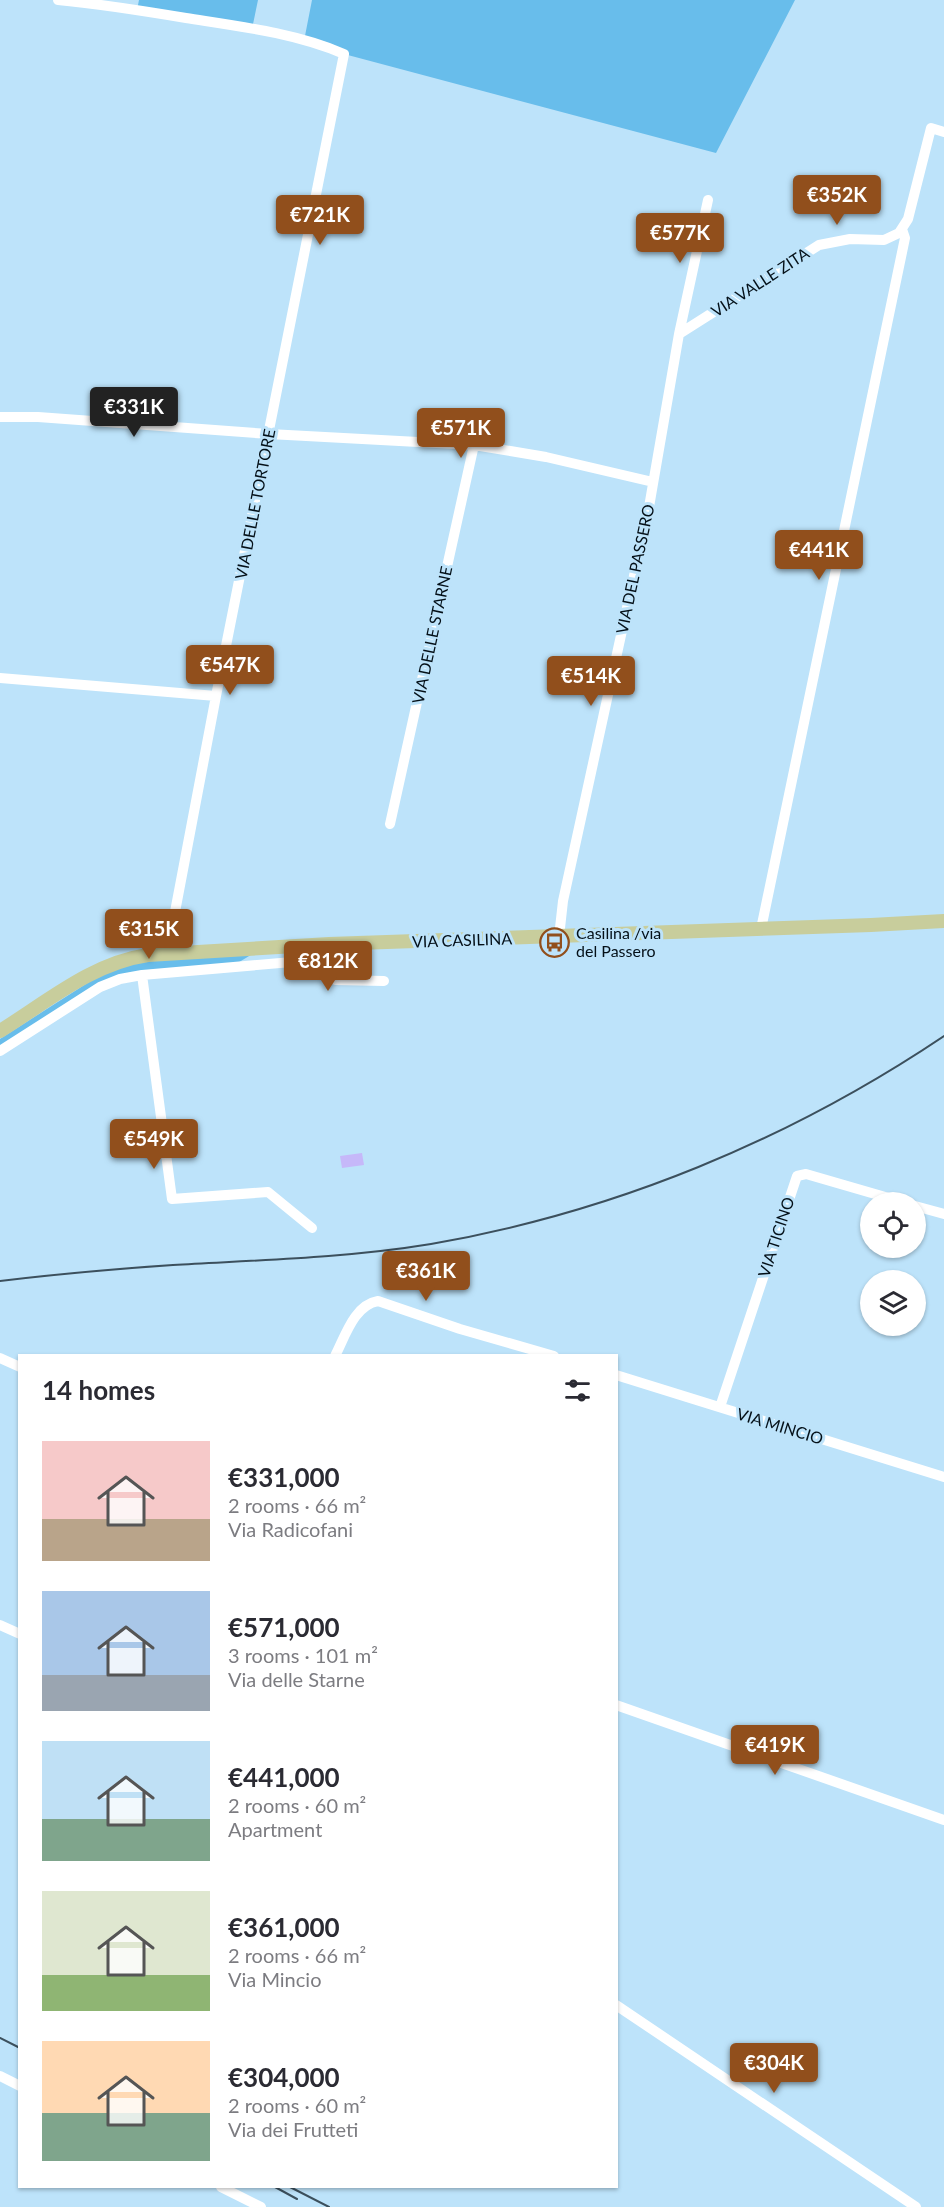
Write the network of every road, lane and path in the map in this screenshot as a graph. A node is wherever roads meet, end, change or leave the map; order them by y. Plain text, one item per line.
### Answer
1 (58, 0) edge
2 (944, 132) edge
3 (708, 200) dead end
4 (902, 230) junction
5 (679, 334) junction
6 (0, 417) edge
7 (269, 434) junction
8 (474, 445) junction
9 (653, 482) junction
10 (0, 678) edge
11 (216, 696) junction
12 (390, 824) dead end
13 (944, 921) edge
14 (761, 929) junction
15 (559, 937) junction
16 (329, 944) junction
17 (168, 954) junction
18 (327, 959) junction
19 (142, 975) junction
20 (384, 981) dead end
21 (0, 1031) edge
22 (0, 1051) edge
23 (868, 1192) edge
24 (926, 1209) edge
25 (944, 1214) edge
26 (312, 1228) dead end
27 (336, 1354) edge
28 (547, 1354) edge
29 (0, 1358) edge
30 (18, 1366) edge
31 (618, 1376) edge
32 (720, 1407) junction
33 (944, 1477) edge
34 (0, 1625) edge
35 (18, 1633) edge
36 (618, 1706) edge
37 (944, 1820) edge
38 (618, 2007) edge
39 (0, 2076) edge
40 (18, 2085) edge
41 (223, 2188) edge
42 (261, 2207) edge
43 (916, 2207) edge

1 - 7 street, VIA DELLE TORTORE
2 - 4 street
3 - 5 street, VIA DEL PASSERO
4 - 5 street, VIA VALLE ZITA
4 - 14 street
5 - 9 street, VIA DEL PASSERO
6 - 7 street
7 - 8 street
7 - 11 street, VIA DELLE TORTORE
8 - 9 street
8 - 12 street, VIA DELLE STARNE
9 - 15 street, VIA DEL PASSERO
10 - 11 street
11 - 17 street, VIA DELLE TORTORE
13 - 14 main road, VIA CASILINA
14 - 15 main road, VIA CASILINA
15 - 16 main road, VIA CASILINA
16 - 17 main road, VIA CASILINA
16 - 18 street
17 - 21 main road, VIA CASILINA
18 - 19 street
18 - 20 street
19 - 22 street
19 - 26 street
23 - 32 street, VIA TICINO
24 - 25 street
27 - 28 street
29 - 30 street
31 - 32 street, VIA MINCIO
32 - 33 street, VIA MINCIO
34 - 35 street
36 - 37 street
38 - 43 street
39 - 40 street
41 - 42 street

